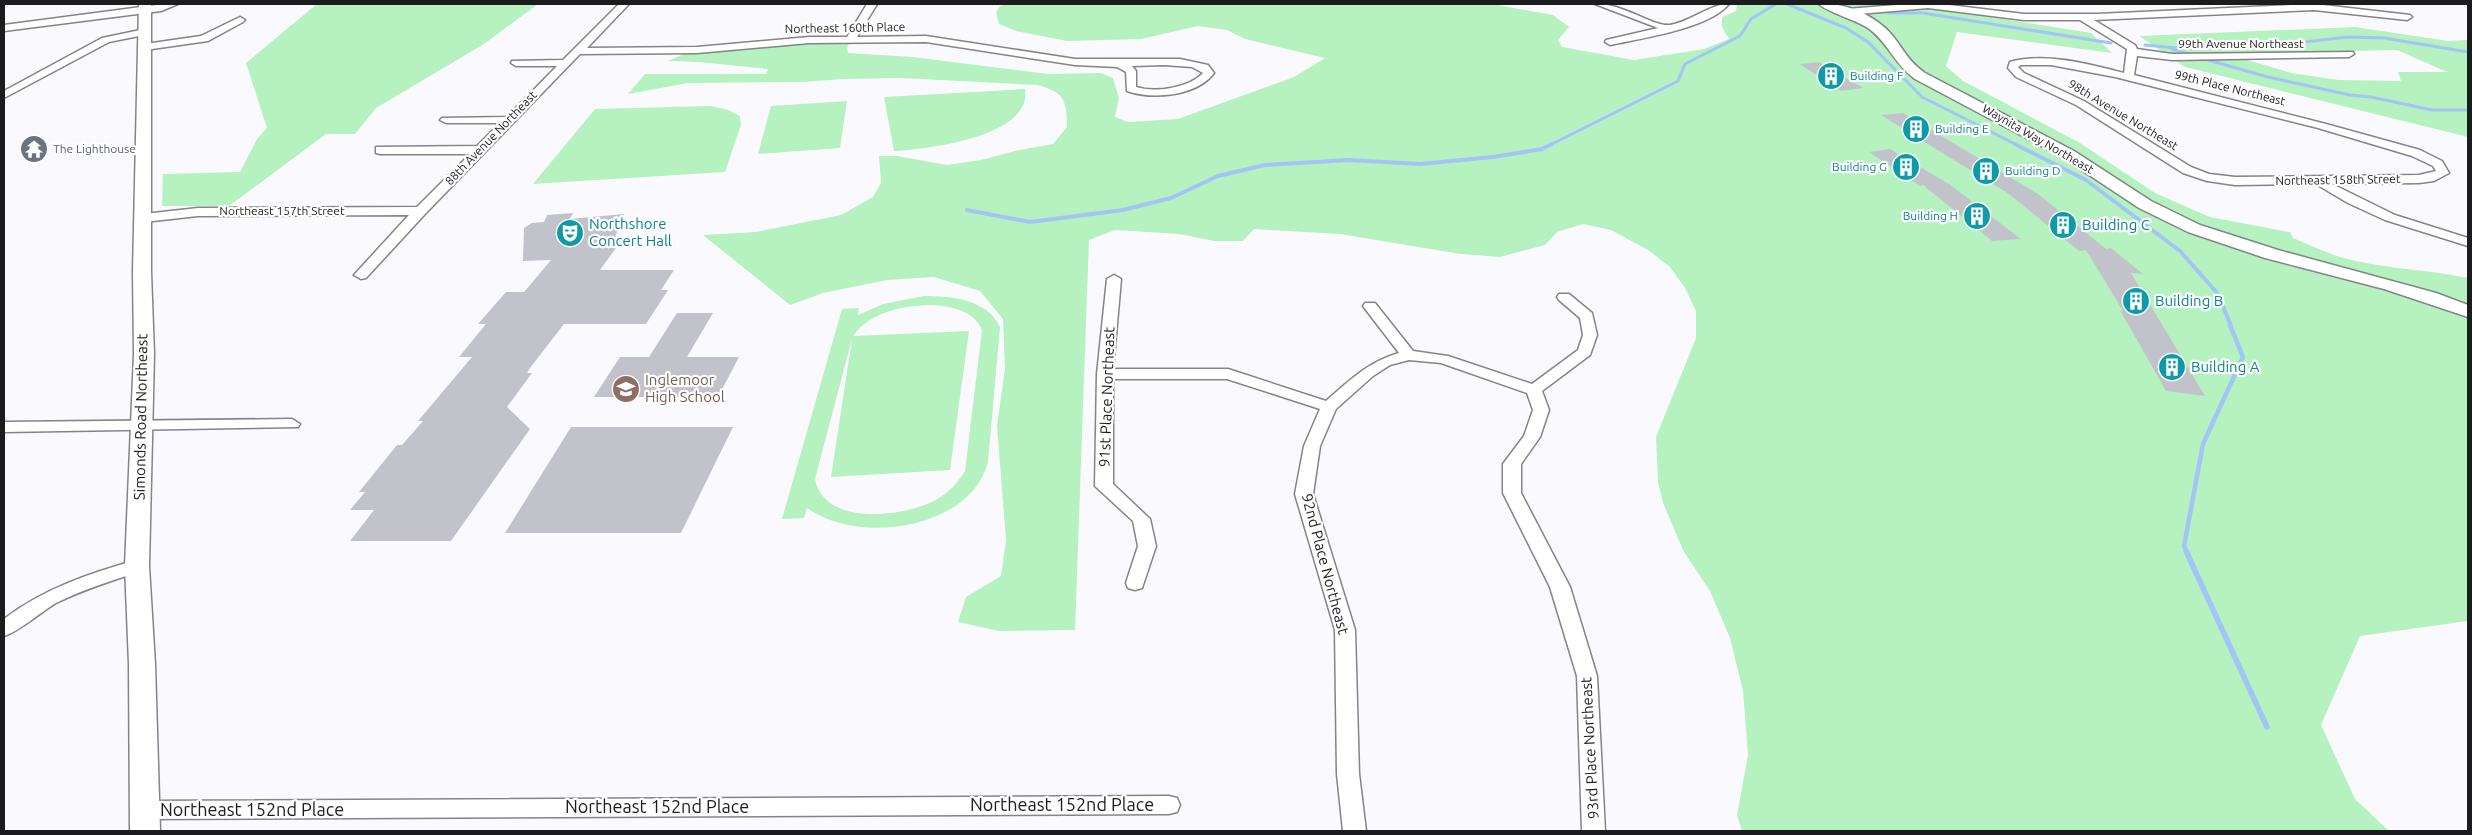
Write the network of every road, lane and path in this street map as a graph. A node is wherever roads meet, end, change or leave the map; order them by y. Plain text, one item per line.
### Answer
1 (173, 4) edge
2 (624, 4) edge
3 (872, 4) edge
4 (1600, 4) edge
5 (1724, 4) edge
6 (1825, 4) edge
7 (146, 7) edge
8 (2356, 7) edge
9 (1847, 12) junction
10 (2082, 17) junction
11 (2407, 17) dead end
12 (240, 20) dead end
13 (4, 28) edge
14 (1667, 28) junction
15 (145, 39) junction
16 (850, 39) junction
17 (1610, 42) dead end
18 (578, 51) junction
19 (2133, 52) junction
20 (2349, 54) dead end
21 (2024, 62) joint
22 (516, 63) dead end
23 (566, 63) junction
24 (1111, 64) junction
25 (2128, 77) junction
26 (4, 95) edge
27 (446, 120) dead end
28 (509, 120) junction
29 (401, 146) joint
30 (380, 150) dead end
31 (480, 150) junction
32 (2425, 157) joint
33 (2207, 177) joint
34 (2318, 180) junction
35 (420, 211) junction
36 (144, 218) junction
37 (2468, 242) edge
38 (361, 275) dead end
39 (1114, 279) dead end
40 (1564, 297) dead end
41 (1370, 306) dead end
42 (2468, 311) edge
43 (1408, 355) junction
44 (1105, 374) junction
45 (1534, 390) junction
46 (1329, 407) junction
47 (292, 424) dead end
48 (142, 426) junction
49 (4, 427) edge
50 (137, 566) junction
51 (1136, 583) dead end
52 (4, 628) edge
53 (1169, 805) dead end
54 (145, 821) edge
55 (1354, 831) edge
56 (1594, 831) edge

1 - 7 street
2 - 18 street, 88th Avenue Northeast
3 - 16 street
4 - 14 street
5 - 14 street
6 - 9 main road, Waynita Way Northeast
7 - 13 street
7 - 15 main road, Simonds Road Northeast
8 - 10 street
8 - 11 street
9 - 10 street
9 - 42 main road, Waynita Way Northeast
10 - 19 street
12 - 15 street
14 - 17 street
15 - 26 street
15 - 36 main road, Simonds Road Northeast
16 - 18 street, Northeast 160th Place
16 - 24 street, Northeast 160th Place
18 - 23 street, 88th Avenue Northeast
19 - 20 street, 99th Avenue Northeast
19 - 25 street
21 - 25 street, 99th Place Northeast
21 - 33 street, 98th Avenue Northeast
22 - 23 street
23 - 28 street, 88th Avenue Northeast
24 - 24 street, Northeast 160th Place
25 - 32 street, 99th Place Northeast
27 - 28 street
28 - 31 street, 88th Avenue Northeast
29 - 30 street
29 - 31 street
31 - 35 street, 88th Avenue Northeast
32 - 34 street, Northeast 158th Street
33 - 34 street, Northeast 158th Street
34 - 37 street
35 - 36 street, Northeast 157th Street
35 - 38 street, 88th Avenue Northeast
36 - 48 main road, Simonds Road Northeast
39 - 44 street, 91st Place Northeast
40 - 45 street
41 - 43 street
43 - 45 street, 92nd Place Northeast
43 - 46 street, 92nd Place Northeast
44 - 46 street
44 - 51 street, 91st Place Northeast
45 - 56 street, 93rd Place Northeast
46 - 55 street, 92nd Place Northeast
47 - 48 street
48 - 49 street
48 - 50 main road, Simonds Road Northeast
50 - 52 street
50 - 54 main road, Simonds Road Northeast
53 - 54 street, Northeast 152nd Place

